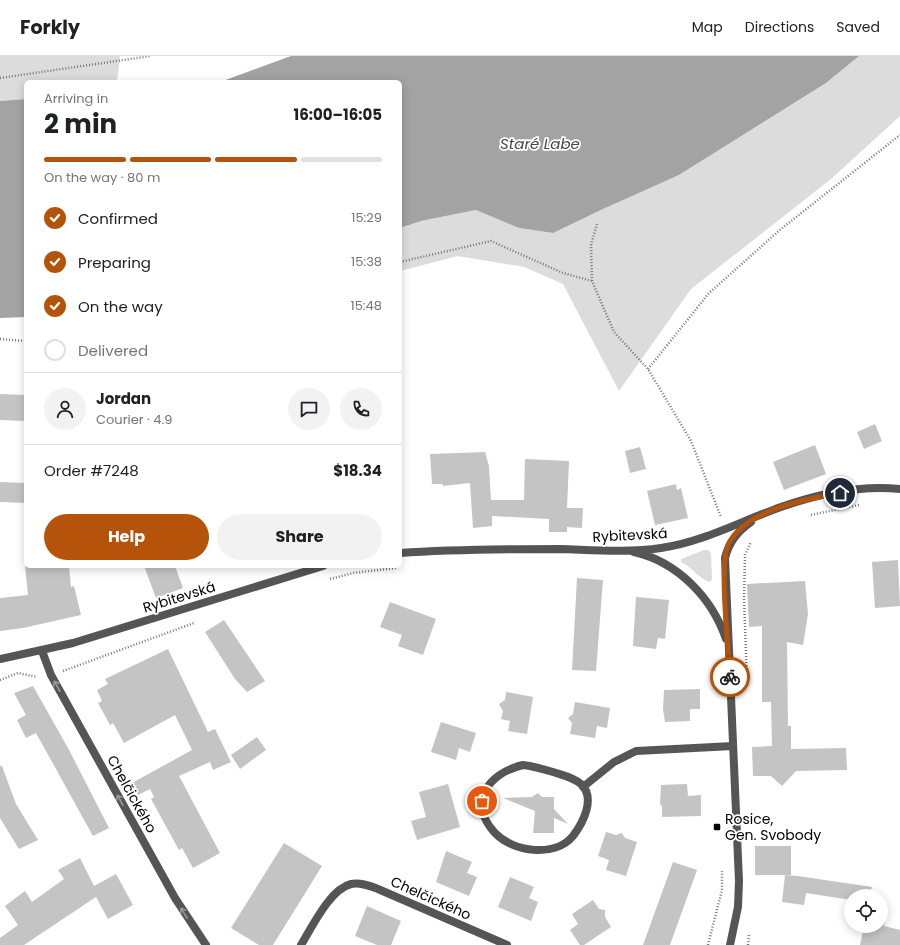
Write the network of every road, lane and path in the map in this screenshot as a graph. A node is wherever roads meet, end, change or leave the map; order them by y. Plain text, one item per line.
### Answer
1 (151, 56) edge
2 (0, 78) edge
3 (900, 135) edge
4 (597, 224) dead end
5 (402, 262) edge
6 (592, 281) junction
7 (0, 339) edge
8 (24, 341) edge
9 (648, 369) junction
10 (900, 489) edge
11 (863, 505) dead end
12 (769, 512) junction
13 (804, 516) dead end
14 (721, 517) dead end
15 (753, 538) dead end
16 (611, 550) junction
17 (402, 553) edge
18 (317, 568) edge
19 (391, 568) edge
20 (324, 581) dead end
21 (200, 620) dead end
22 (42, 651) junction
23 (0, 659) edge
24 (730, 666) junction
25 (51, 675) junction
26 (0, 680) edge
27 (747, 684) dead end
28 (734, 746) junction
29 (583, 787) junction
30 (723, 864) dead end
31 (749, 931) dead end
32 (206, 945) edge
33 (301, 945) edge
34 (507, 945) edge
35 (708, 945) edge
36 (731, 945) edge
37 (748, 945) edge

1 - 2 path
3 - 9 path
4 - 6 path
5 - 6 path
6 - 9 path
7 - 8 path
9 - 14 path
10 - 12 street, Rybitevská
11 - 13 path
12 - 16 street, Rybitevská
12 - 24 street
15 - 27 path
16 - 17 street, Rybitevská
16 - 24 street
18 - 22 street, Rybitevská
19 - 20 path
21 - 25 path
22 - 23 street, Rybitevská
22 - 25 street, Chelčického
24 - 28 street
25 - 26 path
32 -> 25 street, Chelčického
28 - 29 street
28 - 36 street
29 - 29 street
30 - 35 path
31 - 37 path
33 - 34 street, Chelčického

